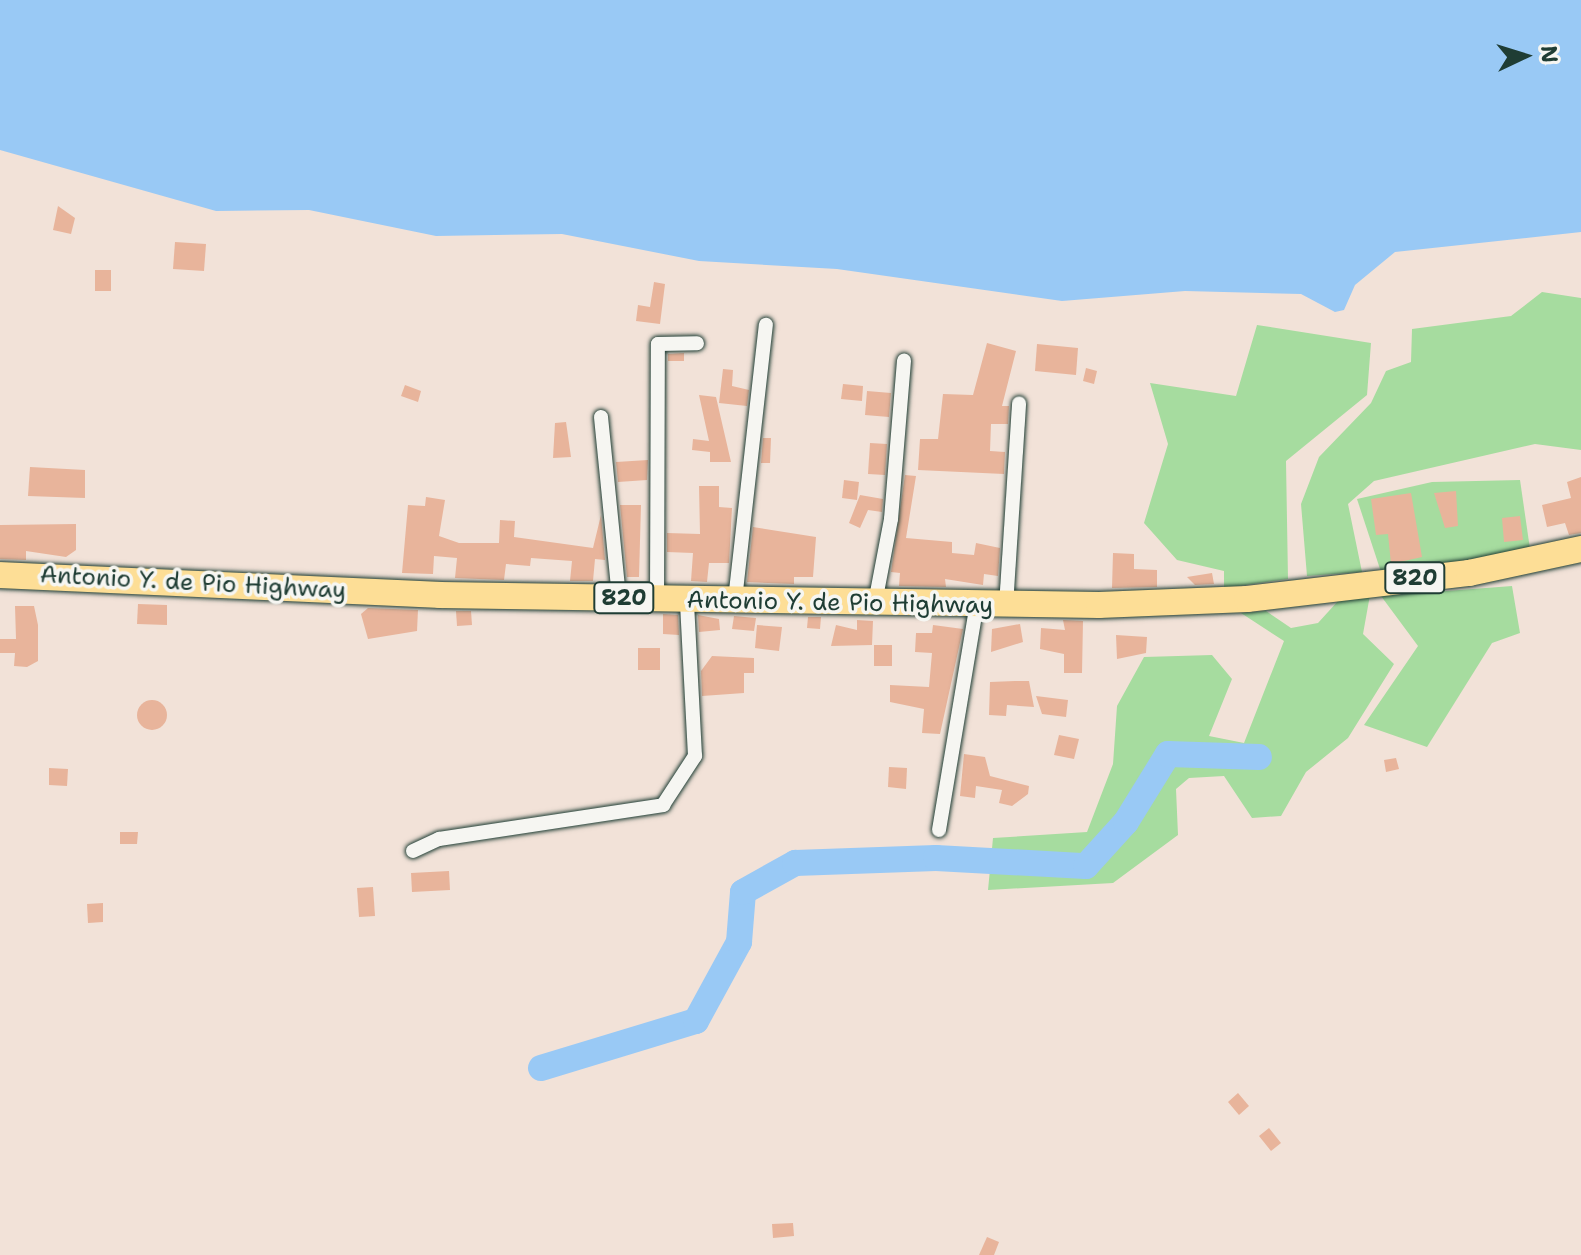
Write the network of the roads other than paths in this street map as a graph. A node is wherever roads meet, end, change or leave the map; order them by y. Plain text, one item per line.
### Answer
1 (766, 325) dead end
2 (697, 343) dead end
3 (904, 361) dead end
4 (1019, 403) dead end
5 (601, 417) dead end
6 (1581, 549) edge
7 (0, 575) edge
8 (619, 598) junction
9 (657, 599) junction
10 (735, 600) junction
11 (687, 601) junction
12 (875, 603) junction
13 (977, 604) junction
14 (1006, 606) junction
15 (939, 830) dead end
16 (413, 851) dead end

1 - 10 street
2 - 9 street
3 - 12 street
4 - 14 street
5 - 8 street
6 - 14 highway, Antonio Y. de Pio Highway / 820
7 - 8 highway, Antonio Y. de Pio Highway / 820
8 - 9 highway, Antonio Y. de Pio Highway / 820
9 - 11 highway, Antonio Y. de Pio Highway / 820
10 - 11 highway, Antonio Y. de Pio Highway / 820
10 - 12 highway, Antonio Y. de Pio Highway / 820
11 - 16 street
12 - 13 highway, Antonio Y. de Pio Highway / 820
13 - 14 highway, Antonio Y. de Pio Highway / 820
13 - 15 street

